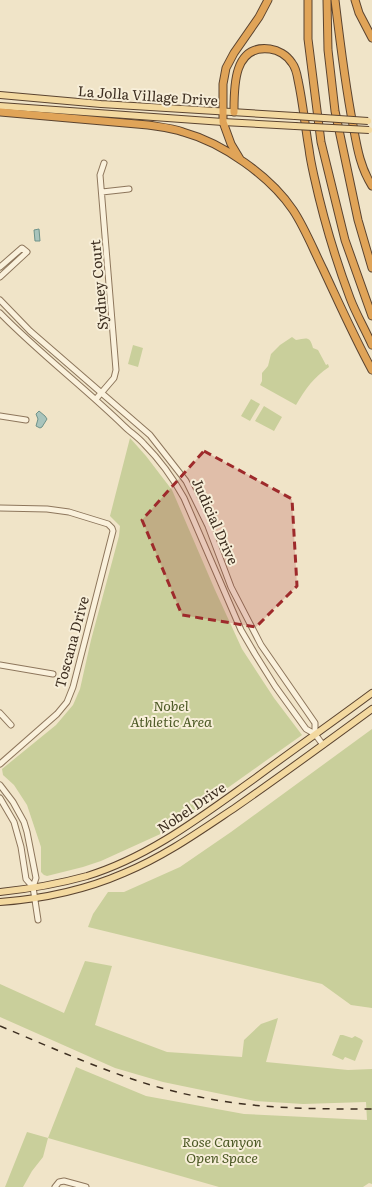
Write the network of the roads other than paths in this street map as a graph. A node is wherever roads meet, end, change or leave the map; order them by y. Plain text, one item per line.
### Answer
1 (268, 0) edge
2 (308, 0) edge
3 (327, 0) edge
4 (335, 0) edge
5 (355, 0) edge
6 (372, 38) edge
7 (0, 95) edge
8 (0, 106) edge
9 (0, 112) edge
10 (222, 112) junction
11 (234, 112) junction
12 (370, 121) edge
13 (223, 122) junction
14 (370, 130) edge
15 (241, 161) junction
16 (104, 163) dead end
17 (372, 186) edge
18 (129, 189) dead end
19 (102, 192) junction
20 (0, 267) edge
21 (372, 268) edge
22 (0, 277) edge
23 (0, 300) edge
24 (0, 313) edge
25 (372, 316) edge
26 (372, 345) edge
27 (372, 370) edge
28 (102, 393) junction
29 (96, 399) junction
30 (0, 416) edge
31 (26, 420) dead end
32 (0, 508) edge
33 (0, 665) edge
34 (53, 674) dead end
35 (372, 693) edge
36 (372, 709) edge
37 (0, 713) edge
38 (11, 725) dead end
39 (315, 734) junction
40 (323, 746) junction
41 (0, 764) edge
42 (0, 784) edge
43 (0, 798) edge
44 (33, 887) junction
45 (0, 892) edge
46 (35, 898) junction
47 (0, 902) edge
48 (38, 920) dead end
49 (56, 1186) edge
50 (86, 1187) edge

1 - 10 highway
2 - 25 highway
3 - 21 highway
4 - 17 highway
5 - 6 highway
7 - 10 main road, La Jolla Village Drive
8 - 13 main road, La Jolla Village Drive
9 - 15 highway
10 - 11 main road, La Jolla Village Drive
10 - 13 highway
11 - 12 main road, La Jolla Village Drive, bridge
11 - 26 highway
13 - 14 main road, La Jolla Village Drive, bridge
13 - 15 highway
15 - 27 highway
16 - 19 street, Sydney Court
18 - 19 street
19 - 28 street, Sydney Court
20 - 22 street
23 - 28 street, Judicial Drive
24 - 29 street, Judicial Drive
28 - 29 street, Sydney Court
28 - 39 street, Judicial Drive
29 - 39 street, Judicial Drive
30 - 31 street
32 - 41 street, Toscana Drive
33 - 34 street
35 - 39 main road, Nobel Drive
36 - 40 main road, Nobel Drive
37 - 38 street
39 - 40 street, Judicial Drive
39 - 44 main road, Nobel Drive
40 - 46 main road, Nobel Drive
42 - 44 street
43 - 44 street
44 - 45 main road, Nobel Drive
44 - 46 street
46 - 47 main road, Nobel Drive
46 - 48 street
49 - 50 street

